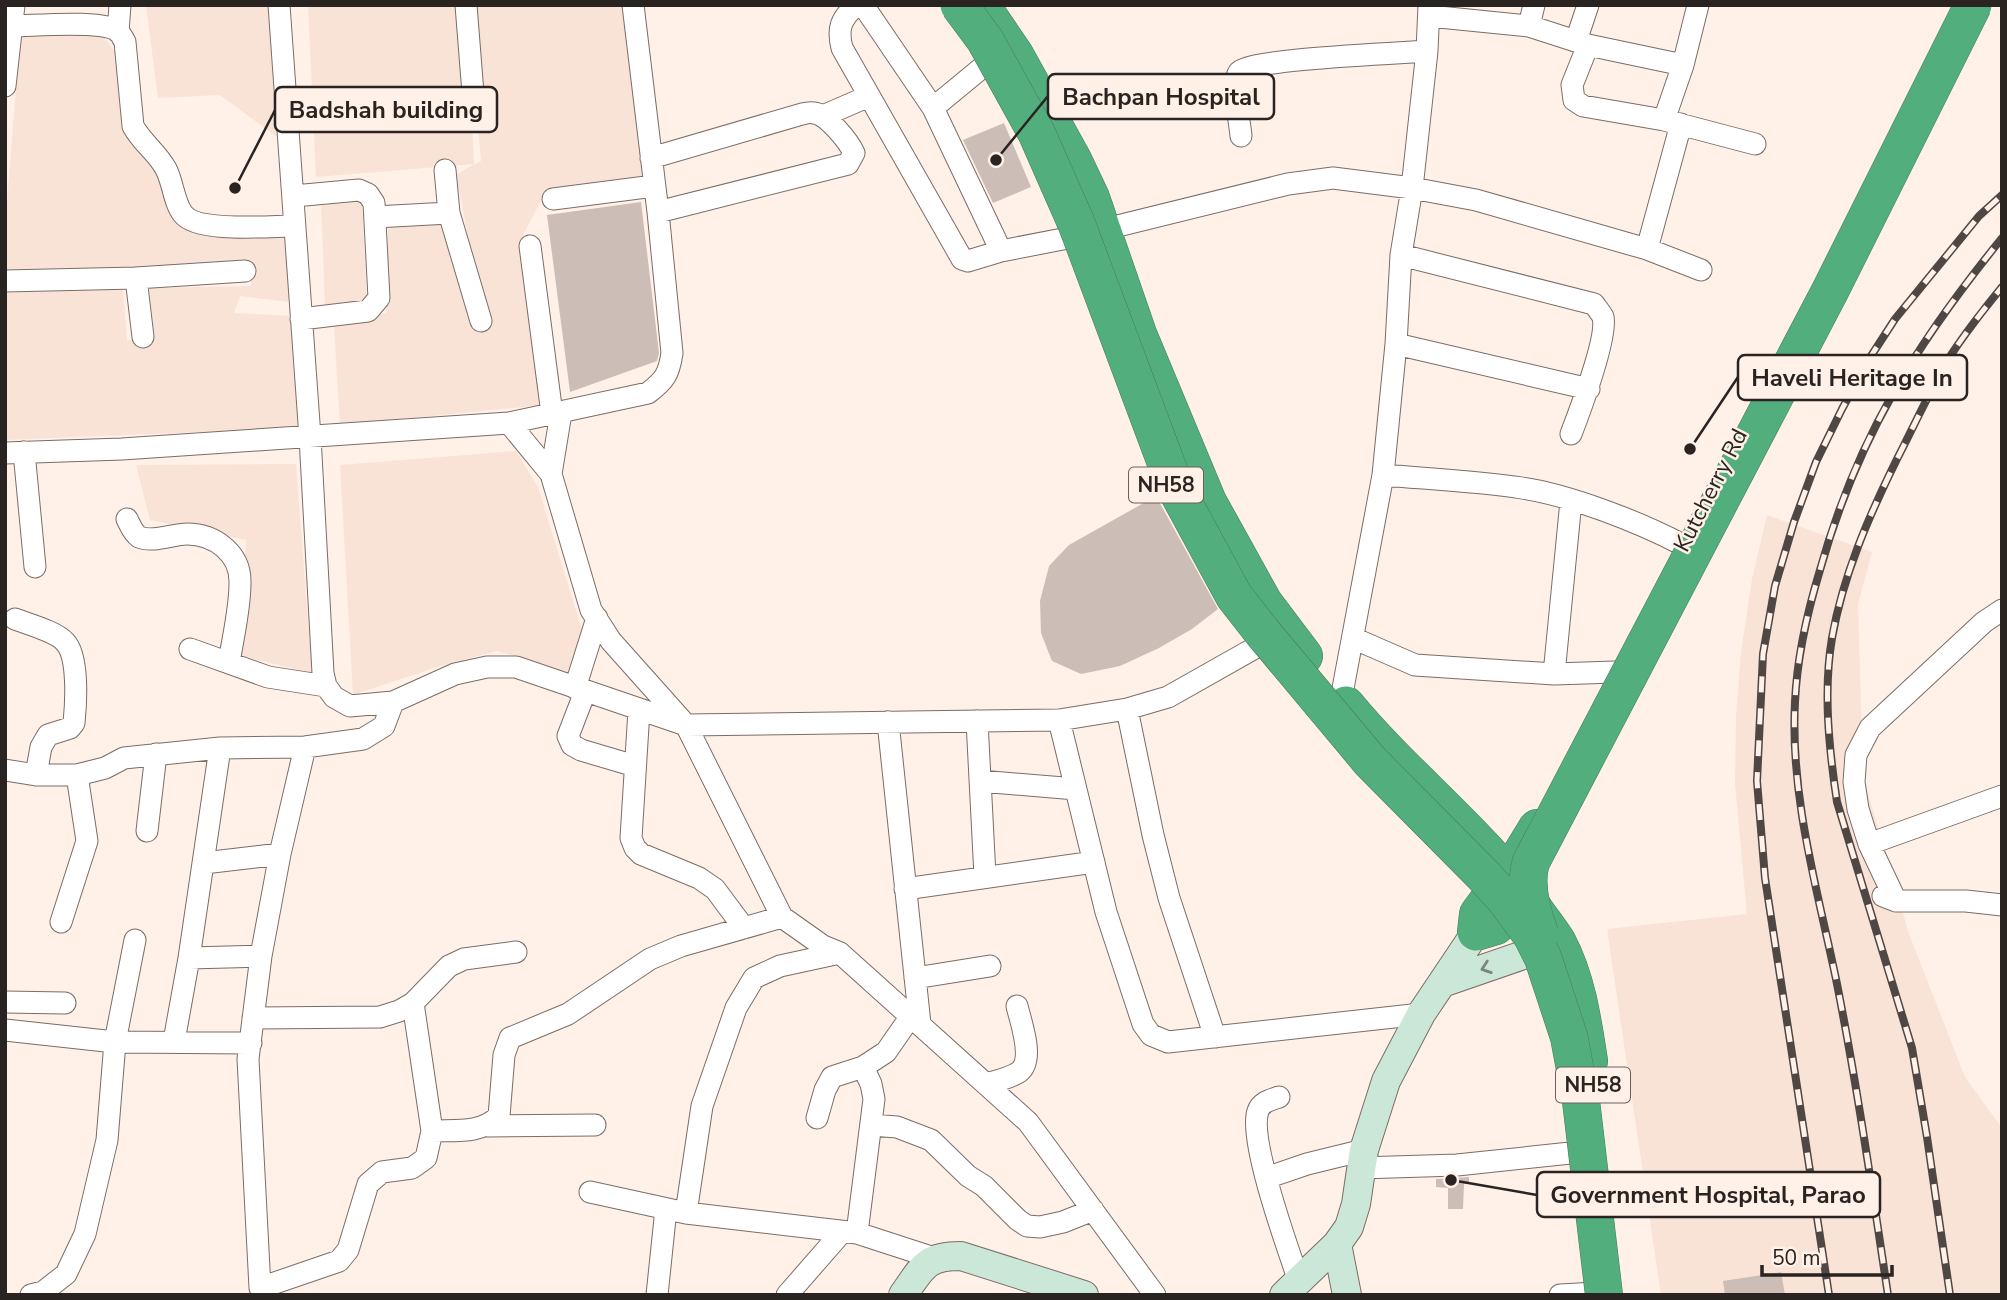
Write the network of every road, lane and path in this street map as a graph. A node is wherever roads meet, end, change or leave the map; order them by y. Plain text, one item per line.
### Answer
1 (120, 5) edge
2 (279, 5) edge
3 (466, 5) edge
4 (633, 5) edge
5 (856, 5) edge
6 (863, 5) edge
7 (1534, 5) edge
8 (1588, 5) edge
9 (1698, 5) edge
10 (1959, 5) edge
11 (1973, 5) edge
12 (1990, 5) edge
13 (972, 6) edge
14 (1429, 11) edge
15 (14, 16) edge
16 (1529, 26) junction
17 (118, 32) junction
18 (1582, 43) junction
19 (1427, 51) junction
20 (990, 61) junction
21 (1683, 65) junction
22 (5, 86) edge
23 (869, 96) junction
24 (474, 106) dead end
25 (933, 108) junction
26 (823, 116) junction
27 (1672, 122) junction
28 (1241, 136) dead end
29 (1755, 144) dead end
30 (651, 158) junction
31 (445, 170) dead end
32 (654, 186) junction
33 (1412, 188) junction
34 (293, 196) junction
35 (553, 199) dead end
36 (658, 212) junction
37 (449, 213) junction
38 (374, 217) junction
39 (293, 226) junction
40 (1088, 234) junction
41 (530, 246) dead end
42 (1647, 249) junction
43 (1002, 251) junction
44 (1401, 255) junction
45 (245, 271) dead end
46 (1701, 271) dead end
47 (136, 278) junction
48 (5, 281) edge
49 (301, 319) junction
50 (481, 321) dead end
51 (143, 337) dead end
52 (1396, 344) junction
53 (1588, 389) junction
54 (556, 414) junction
55 (509, 423) junction
56 (1571, 434) dead end
57 (310, 437) junction
58 (14, 452) edge
59 (551, 474) junction
60 (1383, 475) junction
61 (1570, 501) junction
62 (127, 519) dead end
63 (1683, 545) junction
64 (35, 567) dead end
65 (2002, 610) edge
66 (597, 618) junction
67 (15, 619) dead end
68 (1273, 638) junction
69 (1353, 638) junction
70 (190, 649) dead end
71 (229, 663) junction
72 (1615, 672) junction
73 (1554, 674) junction
74 (326, 686) junction
75 (580, 690) junction
76 (1341, 699) junction
77 (393, 702) junction
78 (1128, 709) junction
79 (639, 710) junction
80 (1059, 720) junction
81 (977, 721) junction
82 (888, 722) junction
83 (687, 725) junction
84 (305, 747) junction
85 (220, 748) junction
86 (156, 754) junction
87 (635, 766) junction
88 (5, 770) edge
89 (36, 775) junction
90 (76, 775) junction
91 (980, 781) junction
92 (1076, 789) junction
93 (2002, 796) edge
94 (148, 831) dead end
95 (1869, 844) junction
96 (280, 854) junction
97 (1094, 862) junction
98 (204, 863) junction
99 (985, 876) junction
100 (905, 889) junction
101 (1506, 903) junction
102 (2002, 905) edge
103 (782, 917) junction
104 (61, 922) dead end
105 (744, 928) junction
106 (135, 940) dead end
107 (1544, 948) junction
108 (516, 952) dead end
109 (840, 953) junction
110 (261, 956) junction
111 (189, 958) junction
112 (990, 966) dead end
113 (915, 978) junction
114 (1442, 983) junction
115 (5, 1002) edge
116 (65, 1003) dead end
117 (413, 1003) junction
118 (1017, 1006) dead end
119 (1421, 1014) junction
120 (253, 1018) junction
121 (915, 1020) junction
122 (5, 1030) edge
123 (1215, 1037) junction
124 (174, 1041) junction
125 (115, 1042) junction
126 (251, 1043) junction
127 (863, 1067) junction
128 (986, 1084) junction
129 (1279, 1097) dead end
130 (817, 1118) dead end
131 (595, 1125) dead end
132 (871, 1125) junction
133 (488, 1126) junction
134 (432, 1131) junction
135 (1580, 1152) junction
136 (1362, 1159) junction
137 (1266, 1178) junction
138 (590, 1192) dead end
139 (1093, 1210) junction
140 (676, 1211) junction
141 (849, 1232) junction
142 (1337, 1244) junction
143 (934, 1258) junction
144 (1291, 1288) edge
145 (260, 1292) edge
146 (31, 1295) edge
147 (657, 1295) edge
148 (787, 1295) edge
149 (903, 1295) edge
150 (1084, 1295) edge
151 (1155, 1295) edge
152 (1347, 1295) edge
153 (1598, 1295) edge

1 - 17 street
2 - 34 street
3 - 24 street
4 - 30 street
5 - 23 street
6 - 25 street
7 - 16 street
8 - 18 street
9 - 21 street
10 - 63 highway, Kutcherry Rd
11 - 101 highway, bridge
12 - 101 highway
13 - 20 highway, NH58
13 - 40 highway, NH58
13 - 101 highway
13 - 153 highway, bridge
14 - 16 street
14 - 19 street
15 - 17 street
15 - 22 street
16 - 18 street
17 - 39 street
18 - 21 street
18 - 27 street
19 - 28 street
19 - 33 street
20 - 25 street
20 - 40 highway, NH58
21 - 27 street
23 - 26 street
23 - 43 street
25 - 43 street
26 - 30 street
26 - 36 street
27 - 29 street
27 - 42 street
30 - 32 street
31 - 37 street
32 - 35 street
32 - 36 street
33 - 40 street
33 - 42 street
33 - 44 street
34 - 38 street
34 - 39 street
36 - 54 street
37 - 38 street
37 - 50 street
38 - 49 street
39 - 49 street
40 - 43 street
40 - 68 highway, NH58
41 - 54 street
42 - 46 street
44 - 52 street
44 - 53 street
45 - 47 street
47 - 48 street
47 - 51 street
49 - 57 street
52 - 53 street
52 - 60 street
53 - 56 street
54 - 55 street
54 - 59 street
55 - 57 street
55 - 59 street
57 - 58 street
57 - 74 street
58 - 64 street
59 - 66 street
60 - 61 street
60 - 69 street
61 - 63 street
61 - 73 street
62 - 71 street
63 - 72 highway, Kutcherry Rd
65 - 95 street
66 - 75 street
66 - 83 street
67 - 89 street
68 - 76 highway, NH58
68 - 78 street
68 - 101 highway, NH58
69 - 73 street
69 - 76 street
70 - 71 street
71 - 74 street
72 - 73 street
72 - 101 highway, Kutcherry Rd
74 - 77 street
75 - 77 street
75 - 79 street
75 - 87 street
76 - 101 highway, NH58
77 - 84 street
78 - 80 street
78 - 123 street
79 - 83 street
79 - 87 street
80 - 81 street
80 - 92 street
81 - 82 street
81 - 91 street
82 - 83 street
82 - 100 street
83 - 103 street
84 - 85 street
84 - 96 street
85 - 86 street
85 - 98 street
86 - 90 street
86 - 94 street
87 - 105 street
88 - 89 street
89 - 90 street
90 - 104 street
91 - 92 street
91 - 99 street
92 - 97 street
93 - 95 street
95 - 102 street
96 - 98 street
96 - 110 street
97 - 99 street
97 - 123 street
98 - 111 street
99 - 100 street
100 - 113 street
101 - 107 highway, NH58
101 - 114 street
101 - 153 highway, bridge
103 - 105 street
103 - 109 street
105 - 133 street
106 - 125 street
107 -> 114 street
107 - 135 highway, NH58
107 - 153 highway, NH58
108 - 117 street
109 - 121 street
109 - 140 street
110 - 111 street
110 - 120 street
111 - 124 street
112 - 113 street
113 - 121 street
114 - 119 street
115 - 116 street
117 - 120 street
117 - 134 street
118 - 128 street
119 - 123 street
119 - 136 street
120 - 126 street
121 - 127 street
121 - 128 street
122 - 125 street
124 - 125 street
124 - 126 street
125 - 146 street
126 - 145 street
127 - 130 street
127 - 132 street
128 - 139 street
129 - 137 street
131 - 133 street
132 - 139 street
132 - 141 street
133 - 134 street
134 - 145 street
135 - 136 street
135 - 153 highway, NH58
136 - 137 street
136 - 142 street
137 - 144 street
138 - 140 street
139 - 151 street
140 - 141 street
140 - 147 street
141 - 143 street
141 - 148 street
142 - 144 street
142 - 152 street
143 - 149 street
143 - 150 street

